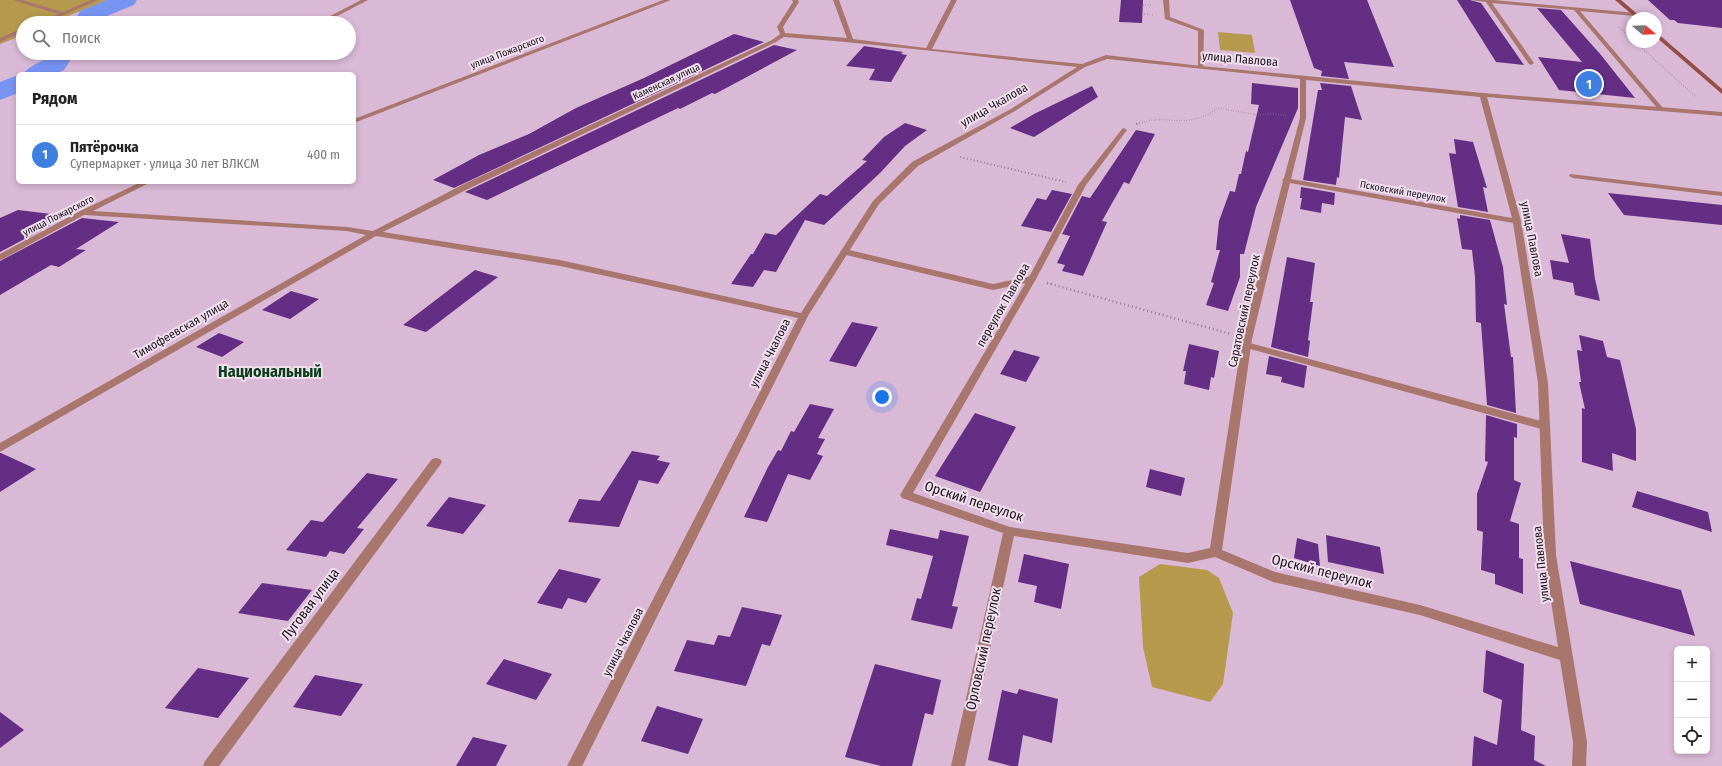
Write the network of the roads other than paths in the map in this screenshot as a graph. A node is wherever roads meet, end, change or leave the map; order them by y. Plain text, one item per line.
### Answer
1 (16, 0) edge
2 (95, 0) edge
3 (365, 0) edge
4 (668, 0) edge
5 (794, 0) edge
6 (836, 0) edge
7 (954, 0) edge
8 (1166, 0) edge
9 (1474, 0) edge
10 (1618, 0) edge
11 (1488, 1) junction
12 (1576, 9) junction
13 (1632, 12) edge
14 (1626, 13) edge
15 (62, 14) junction
16 (57, 16) edge
17 (334, 16) edge
18 (16, 33) edge
19 (783, 34) junction
20 (1662, 39) edge
21 (0, 40) edge
22 (851, 40) junction
23 (928, 50) junction
24 (1106, 57) joint
25 (1531, 63) dead end
26 (1084, 66) junction
27 (1201, 68) junction
28 (1303, 78) junction
29 (1722, 92) edge
30 (1483, 95) junction
31 (1660, 108) junction
32 (1722, 114) edge
33 (356, 121) edge
34 (1124, 130) road end
35 (1573, 176) dead end
36 (1286, 180) junction
37 (143, 184) edge
38 (1722, 194) edge
39 (83, 213) junction
40 (1517, 221) junction
41 (376, 233) junction
42 (845, 252) junction
43 (0, 257) edge
44 (1032, 279) junction
45 (803, 316) junction
46 (1247, 342) junction
47 (1545, 426) junction
48 (0, 448) edge
49 (436, 462) dead end
50 (906, 495) joint
51 (1009, 531) junction
52 (1216, 552) junction
53 (1567, 656) junction
54 (210, 766) edge
55 (574, 766) edge
56 (958, 766) edge
57 (1579, 766) edge

1 - 15 street
2 - 15 street
3 - 17 street
4 - 33 street, улица Пожарского
5 - 19 street
6 - 22 street
7 - 23 street
8 - 27 street
9 - 11 street
10 - 13 main road
11 - 12 street
11 - 25 street
12 - 14 street
12 - 31 street
15 - 16 street
18 - 21 street
19 - 22 street
19 - 41 street, Каменская улица
20 - 29 main road
22 - 23 street
23 - 26 street
24 - 26 street, улица Чкалова
24 - 27 street, улица Павлова
26 - 42 street, улица Чкалова
27 - 28 street, улица Павлова
28 - 30 street, улица Павлова
28 - 36 street, Саратовский переулок
30 - 31 street
30 - 40 street, улица Павлова
31 - 32 street
34 - 44 street, переулок Павлова
35 - 38 street
36 - 40 street, Псковский переулок
36 - 46 street, Саратовский переулок
37 - 39 street, улица Пожарского
39 - 41 street
39 - 43 street, улица Пожарского
40 - 47 street, улица Павлова
41 - 45 street
41 - 48 street, Тимофеевская улица
42 - 44 street
42 - 45 street, улица Чкалова
44 - 50 street, переулок Павлова
45 - 55 street, улица Чкалова
46 - 47 street
46 - 52 street, Саратовский переулок
47 - 53 street, улица Павлова
49 - 54 street, Луговая улица
50 - 51 street, Орский переулок
51 - 52 street, Орский переулок
51 - 56 street, Орловский переулок
52 - 53 street, Орский переулок
53 - 57 street, улица Павлова

